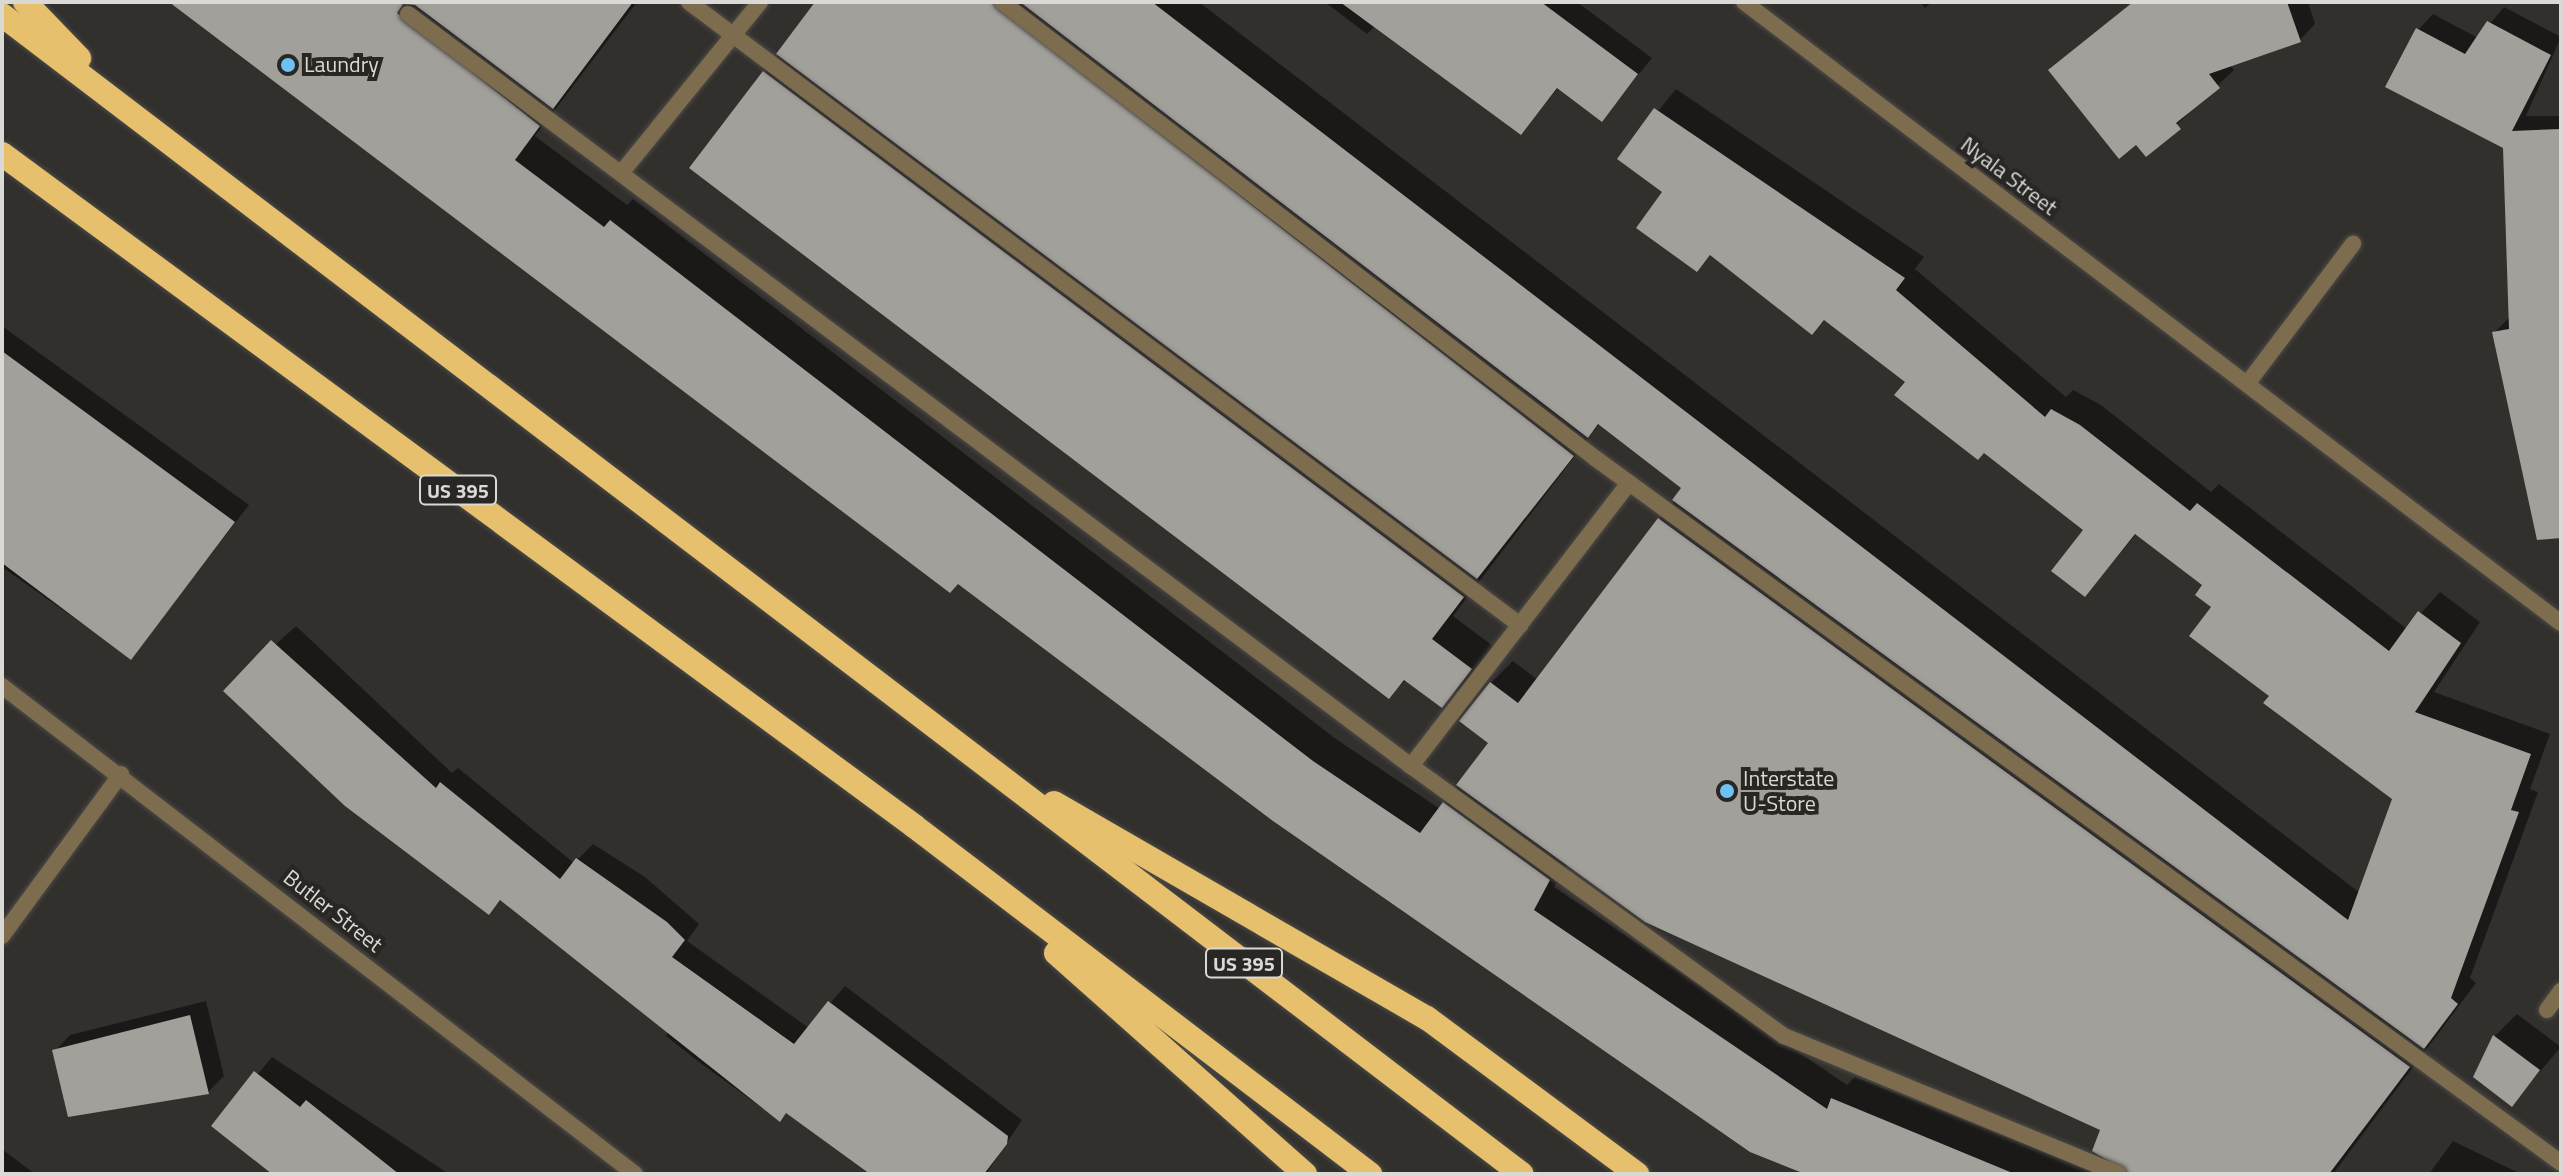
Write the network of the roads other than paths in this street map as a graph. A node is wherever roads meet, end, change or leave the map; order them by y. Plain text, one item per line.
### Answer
1 (25, 2) edge
2 (689, 2) edge
3 (760, 2) edge
4 (1002, 2) edge
5 (1744, 2) edge
6 (408, 14) dead end
7 (2, 15) edge
8 (733, 36) junction
9 (133, 115) junction
10 (2, 154) edge
11 (622, 172) junction
12 (2353, 244) dead end
13 (2247, 384) junction
14 (1629, 483) junction
15 (2561, 623) edge
16 (1520, 625) junction
17 (2, 686) edge
18 (965, 752) junction
19 (1411, 766) junction
20 (121, 774) junction
21 (914, 826) junction
22 (2, 936) edge
23 (2561, 991) edge
24 (2547, 1010) dead end
25 (2561, 1163) edge
26 (635, 1174) edge
27 (1305, 1174) edge
28 (1370, 1174) edge
29 (1522, 1174) edge
30 (1637, 1174) edge
31 (2119, 1174) edge

1 - 9 highway
2 - 8 street
3 - 8 street
4 - 14 street
5 - 13 street, Nyala Street
6 - 11 street
7 - 9 highway, US 395
8 - 11 street
8 - 16 street
9 - 18 highway, US 395
10 - 21 highway, US 395
11 - 19 street
12 - 13 street
13 - 15 street, Nyala Street
14 - 16 street
14 - 25 street
16 - 19 street
17 - 20 street, Butler Street
18 - 29 highway, US 395
18 - 30 highway
19 - 31 street
20 - 22 street
20 - 26 street, Butler Street
21 - 27 highway
21 - 28 highway, US 395
23 - 24 street

